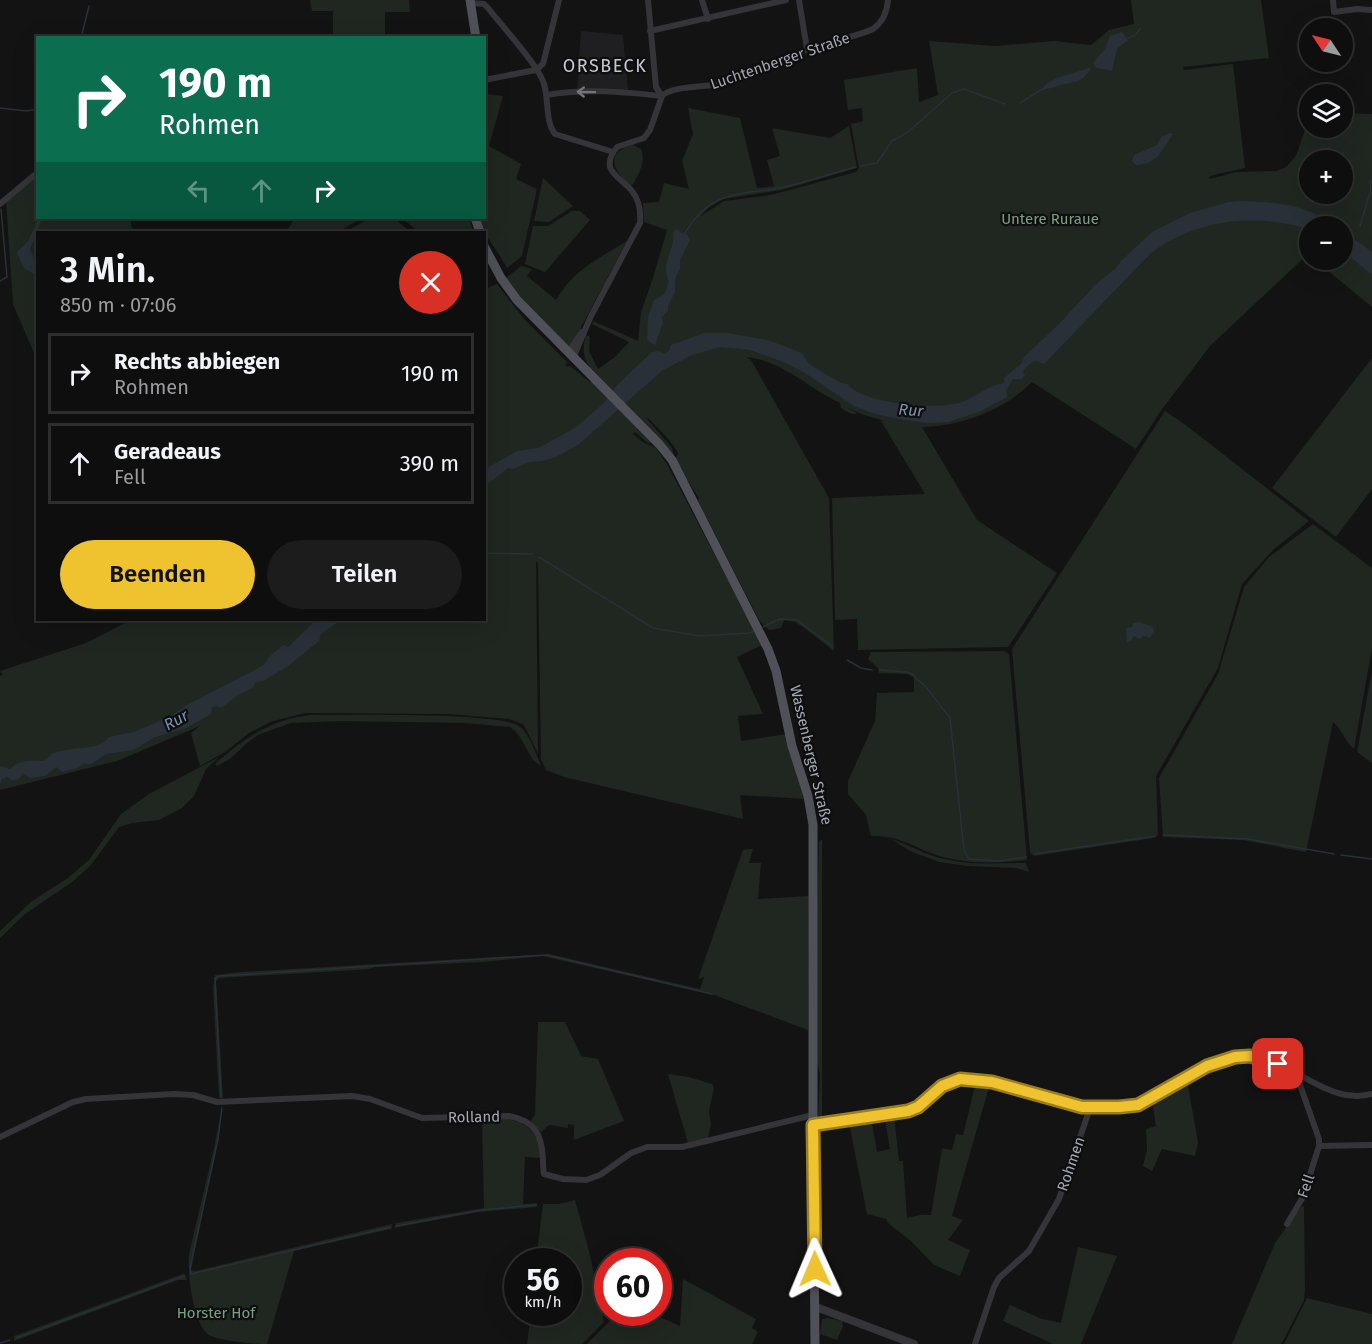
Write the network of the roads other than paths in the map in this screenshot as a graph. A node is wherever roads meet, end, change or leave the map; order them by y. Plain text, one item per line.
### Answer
1 (559, 0) edge
2 (648, 0) edge
3 (702, 0) edge
4 (749, 0) edge
5 (786, 0) edge
6 (799, 0) edge
7 (888, 0) edge
8 (1333, 0) edge
9 (470, 2) edge
10 (752, 8) junction
11 (1372, 10) edge
12 (708, 19) junction
13 (650, 31) junction
14 (476, 36) edge
15 (807, 49) junction
16 (536, 70) junction
17 (486, 80) edge
18 (547, 95) junction
19 (662, 96) junction
20 (613, 152) junction
21 (36, 174) edge
22 (0, 204) edge
23 (486, 250) edge
24 (586, 327) junction
25 (580, 343) junction
26 (570, 356) junction
27 (587, 372) junction
28 (1301, 1076) junction
29 (1372, 1094) edge
30 (1090, 1108) junction
31 (813, 1120) junction
32 (0, 1137) edge
33 (1372, 1145) edge
34 (1319, 1146) junction
35 (1287, 1224) dead end
36 (816, 1307) junction
37 (815, 1344) edge
38 (915, 1344) edge
39 (975, 1344) edge

1 - 16 street
2 - 13 street
3 - 12 street
4 - 10 street
5 - 10 street
6 - 15 street
7 - 15 street, Luchtenberger Straße
8 - 11 street
9 - 14 main road
9 - 16 street
10 - 12 street
12 - 13 street
13 - 19 street
15 - 19 street, Luchtenberger Straße
16 - 17 street
16 - 18 street
19 -> 18 street, Luchtenberger Straße
18 - 20 street
19 - 20 street
20 - 24 street
21 - 22 street
23 - 26 main road, Wassenberger Straße
24 - 25 street
24 - 26 street
25 - 26 street
25 - 27 street
26 - 27 main road, Wassenberger Straße
27 - 31 main road, Wassenberger Straße
28 - 29 street
28 - 30 street
28 - 34 street
30 - 31 street
30 - 39 street, Rohmen
31 - 32 street, Rolland
31 - 36 main road, Wassenberger Straße
33 - 34 street
34 - 35 street, Fell
36 - 37 main road, Wassenberger Straße
36 - 38 street

